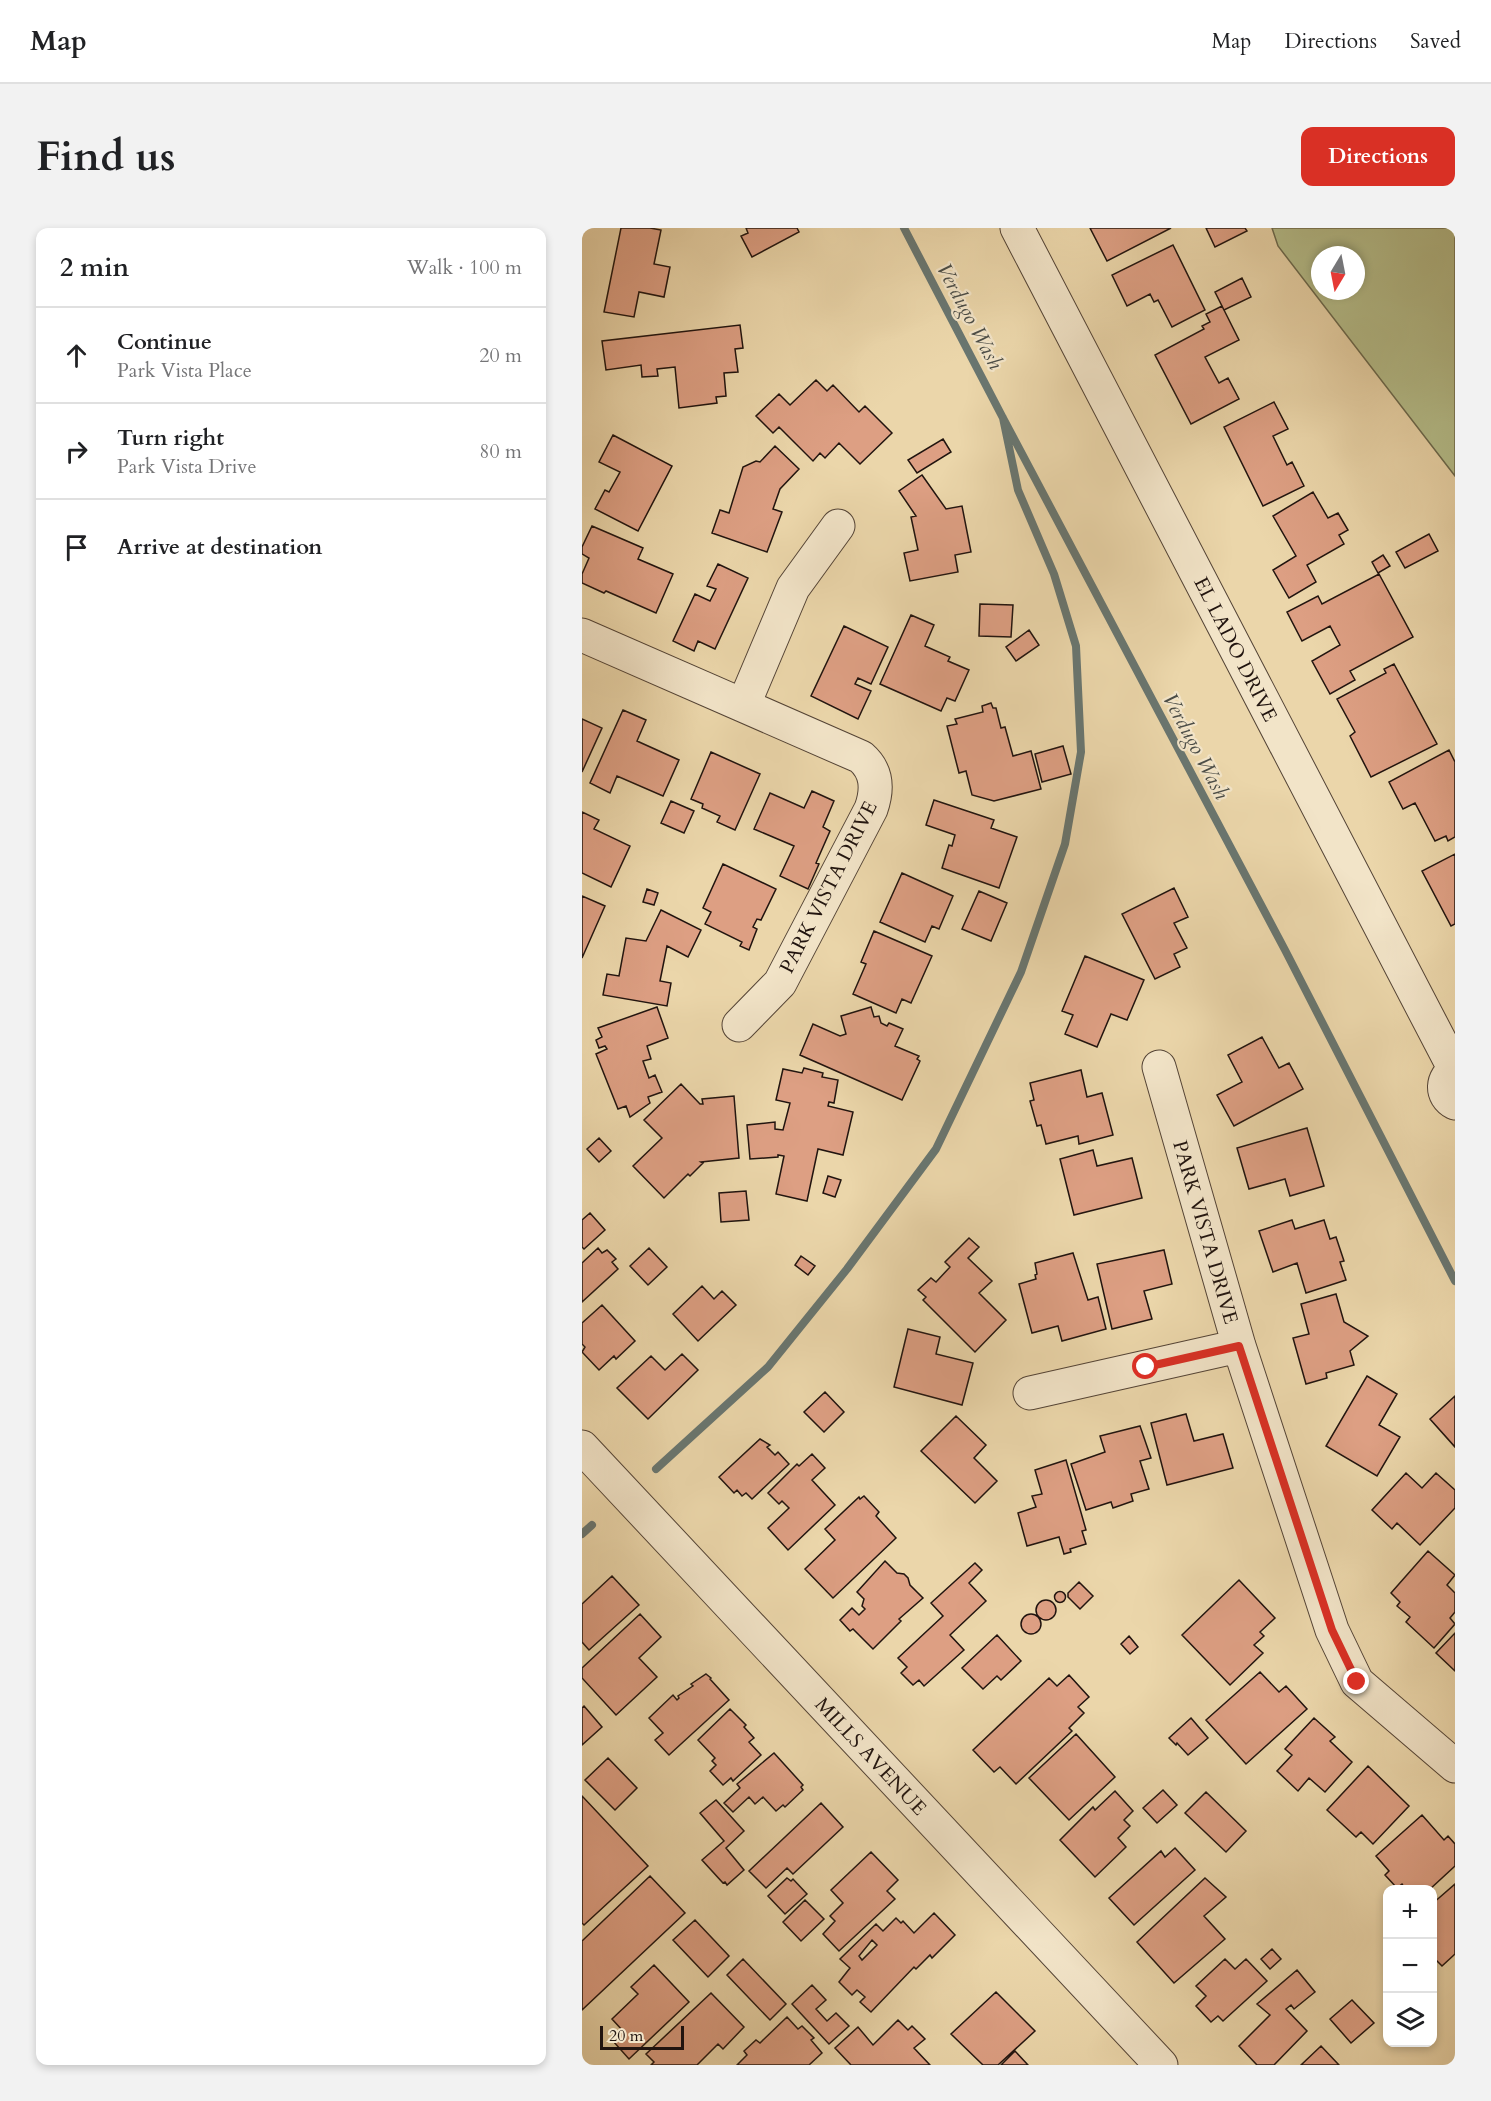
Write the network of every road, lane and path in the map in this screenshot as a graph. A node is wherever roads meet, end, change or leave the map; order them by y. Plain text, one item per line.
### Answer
1 (1017, 228) edge
2 (838, 526) dead end
3 (582, 635) edge
4 (744, 704) junction
5 (739, 1025) dead end
6 (1159, 1067) dead end
7 (1455, 1070) edge
8 (1455, 1103) edge
9 (1239, 1346) junction
10 (1030, 1393) dead end
11 (582, 1447) edge
12 (1455, 1766) edge
13 (1161, 2065) edge

1 - 7 street, EL LADO DRIVE
2 - 4 street
3 - 4 street, PARK VISTA DRIVE
4 - 5 street, PARK VISTA DRIVE
6 - 9 street, PARK VISTA DRIVE
7 - 8 street, EL LADO DRIVE
9 - 10 street
9 - 12 street, PARK VISTA DRIVE
11 - 13 street, MILLS AVENUE

